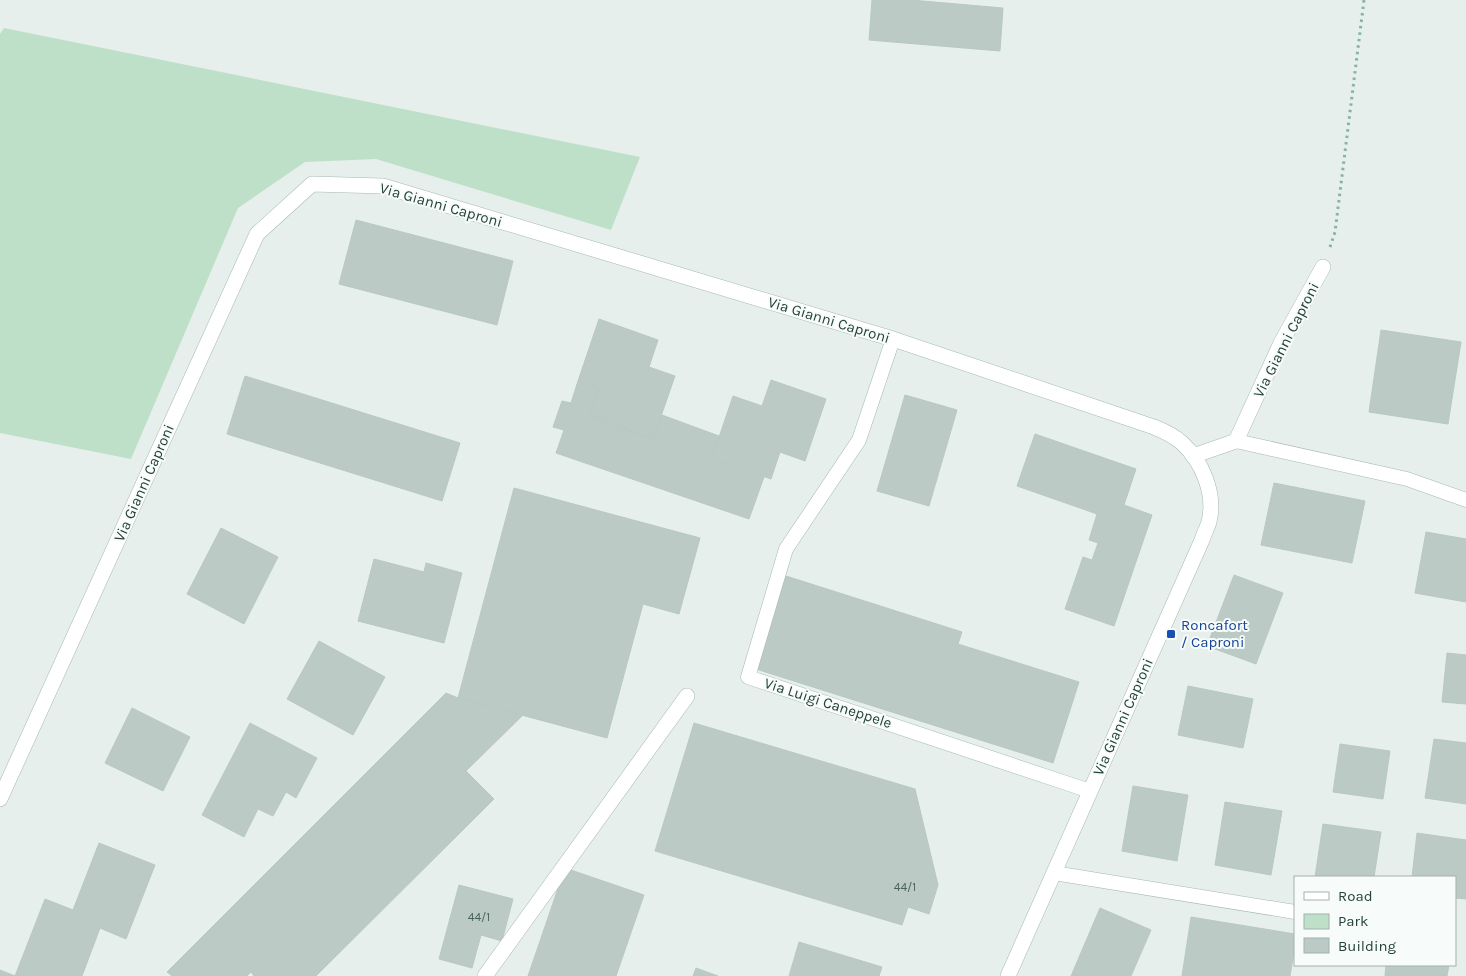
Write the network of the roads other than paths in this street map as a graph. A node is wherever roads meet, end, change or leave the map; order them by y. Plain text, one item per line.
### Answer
1 (1323, 266) road end
2 (893, 339) junction
3 (1236, 441) junction
4 (1193, 456) junction
5 (1466, 500) edge
6 (687, 696) dead end
7 (1090, 790) junction
8 (0, 799) edge
9 (1054, 873) junction
10 (1294, 912) edge
11 (485, 976) edge
12 (1008, 976) edge

1 - 3 street, Via Gianni Caproni
2 - 4 street, Via Gianni Caproni
2 - 7 lane, Via Luigi Caneppele
2 - 8 street, Via Gianni Caproni
3 - 4 street
3 - 5 lane
4 - 7 street, Via Gianni Caproni
6 - 11 street
7 - 9 street, Via Gianni Caproni
9 - 10 lane
9 - 12 street, Via Gianni Caproni

